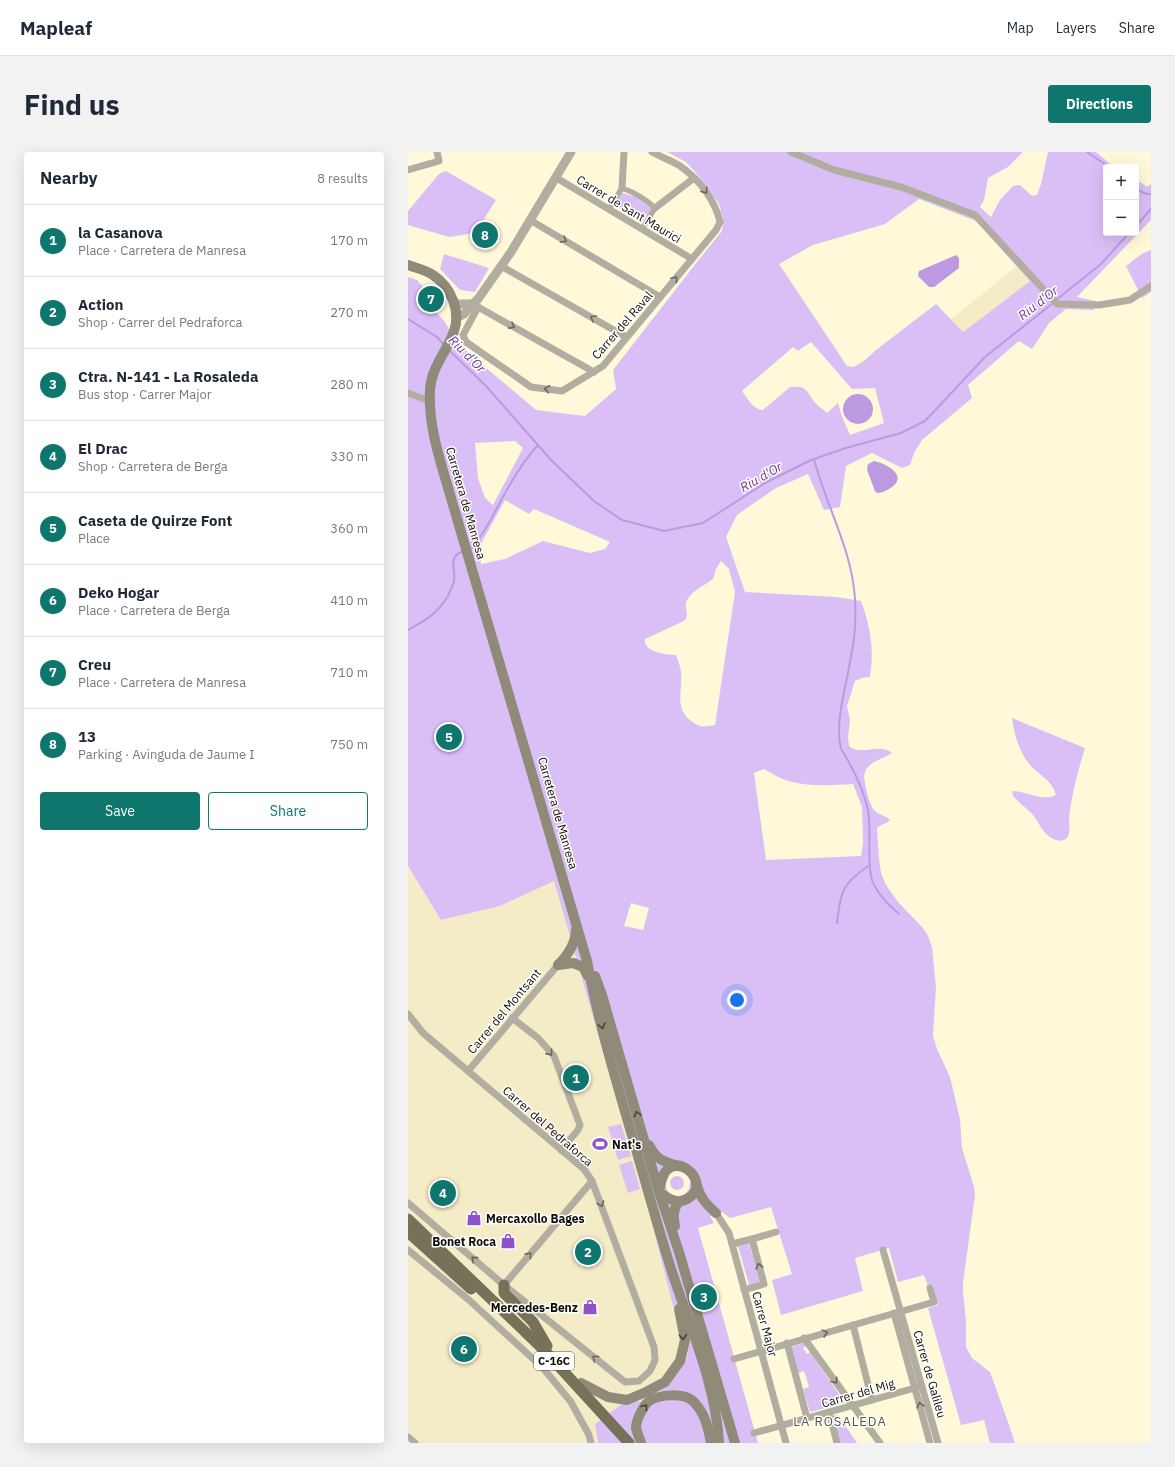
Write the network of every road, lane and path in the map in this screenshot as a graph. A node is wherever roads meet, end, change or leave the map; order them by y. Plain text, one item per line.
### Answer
1 (437, 152) edge
2 (571, 152) edge
3 (624, 152) edge
4 (652, 152) edge
5 (791, 152) edge
6 (408, 170) edge
7 (556, 177) junction
8 (694, 178) junction
9 (622, 188) junction
10 (655, 208) junction
11 (609, 209) junction
12 (530, 220) junction
13 (642, 229) junction
14 (692, 259) junction
15 (408, 264) edge
16 (501, 266) junction
17 (1151, 286) edge
18 (660, 297) junction
19 (455, 304) junction
20 (475, 304) junction
21 (456, 318) junction
22 (626, 337) junction
23 (594, 372) junction
24 (408, 393) edge
25 (430, 399) junction
26 (576, 925) junction
27 (587, 961) junction
28 (558, 965) junction
29 (591, 981) junction
30 (408, 1014) edge
31 (512, 1018) junction
32 (468, 1071) junction
33 (628, 1119) junction
34 (643, 1134) junction
35 (561, 1150) junction
36 (678, 1166) junction
37 (592, 1180) junction
38 (696, 1181) junction
39 (659, 1192) junction
40 (682, 1201) junction
41 (408, 1202) edge
42 (716, 1213) junction
43 (408, 1219) edge
44 (408, 1232) edge
45 (776, 1232) dead end
46 (408, 1238) edge
47 (752, 1240) junction
48 (732, 1244) junction
49 (408, 1250) edge
50 (427, 1250) junction
51 (883, 1250) dead end
52 (679, 1252) junction
53 (672, 1271) junction
54 (475, 1283) junction
55 (504, 1285) junction
56 (930, 1288) dead end
57 (744, 1290) junction
58 (898, 1312) junction
59 (853, 1325) junction
60 (804, 1338) junction
61 (787, 1343) junction
62 (547, 1346) junction
63 (761, 1351) junction
64 (734, 1359) dead end
65 (581, 1384) junction
66 (919, 1387) junction
67 (872, 1400) junction
68 (853, 1405) junction
69 (725, 1411) junction
70 (829, 1412) junction
71 (807, 1418) junction
72 (781, 1425) junction
73 (754, 1433) dead end
74 (408, 1437) edge
75 (415, 1443) edge
76 (591, 1443) edge
77 (621, 1443) edge
78 (629, 1443) edge
79 (636, 1443) edge
80 (641, 1443) edge
81 (711, 1443) edge
82 (720, 1443) edge
83 (725, 1443) edge
84 (735, 1443) edge
85 (786, 1443) edge
86 (837, 1443) edge
87 (880, 1443) edge
88 (930, 1443) edge
89 (938, 1443) edge

1 - 6 street
2 - 7 street
3 - 9 street
4 - 8 street
5 - 17 street
7 - 11 street, Carrer de Sant Maurici
7 - 12 street
8 - 10 street
8 -> 14 street, Carrer del Raval
9 - 10 street
9 - 11 street
10 - 13 street
11 - 13 street, Carrer de Sant Maurici
12 - 16 street
12 -> 18 street
13 - 14 street, Carrer de Sant Maurici
18 -> 14 street, Carrer del Raval
15 - 19 main road
16 - 20 street
22 -> 16 street
18 - 22 street, Carrer del Raval
19 - 20 street
19 - 21 main road
20 - 21 street
20 -> 23 street
23 -> 20 street, Carrer del Raval
21 - 25 main road, Carretera de Manresa
22 - 23 street, Carrer del Raval
24 - 25 street
25 - 26 main road, Carretera de Manresa
26 - 27 main road, Carretera de Manresa
26 - 28 main road
27 - 29 main road, Carretera de Manresa
34 -> 27 main road
28 - 29 main road
28 - 31 street, Carrer del Montsant
29 -> 33 main road, Carretera de Manresa
30 - 32 street, Carrer del Pedraforca
31 - 32 street, Carrer del Montsant
31 -> 35 street
32 - 35 street, Carrer del Pedraforca
33 - 39 main road
33 - 53 main road, Carretera de Manresa
34 - 36 main road
34 - 39 main road
35 - 37 street, Carrer del Pedraforca
36 - 38 main road
36 - 39 main road
55 -> 37 street
37 -> 55 street, Carrer del Pedraforca
38 - 40 main road
38 - 42 main road
39 - 40 main road
39 - 52 main road
39 - 53 main road
40 - 42 main road
40 - 52 main road
55 -> 41 street
42 - 48 street, Carrer Major
43 - 54 main road, C-16C
44 - 50 main road, C-16C
45 - 47 street
46 - 50 main road
47 - 48 street
57 -> 47 street
48 - 57 street, Carrer Major
49 - 76 street
50 - 77 main road, C-16C
51 - 58 street
52 - 69 main road
53 -> 65 main road
53 - 82 main road
54 - 62 main road
54 - 78 main road, C-16C
55 - 62 main road
56 - 58 street
57 - 63 street, Carrer Major
58 - 59 street
58 - 66 street
60 -> 59 street
59 - 67 street
60 - 61 street
60 -> 68 street
61 - 63 street
61 - 71 street
62 - 65 main road
63 - 64 street
63 - 72 street, Carrer Major
65 - 79 main road
66 - 67 street, Carrer del Mig
88 -> 66 street
66 - 89 street, Carrer de Galileu
67 - 68 street, Carrer del Mig
68 - 70 street, Carrer del Mig
68 - 87 street
69 - 83 main road
69 - 84 main road
70 - 71 street, Carrer del Mig
70 - 86 street
71 - 72 street, Carrer del Mig
72 - 73 street, Carrer del Mig
72 - 85 street, Carrer Major
74 - 75 street
80 -> 81 main road

